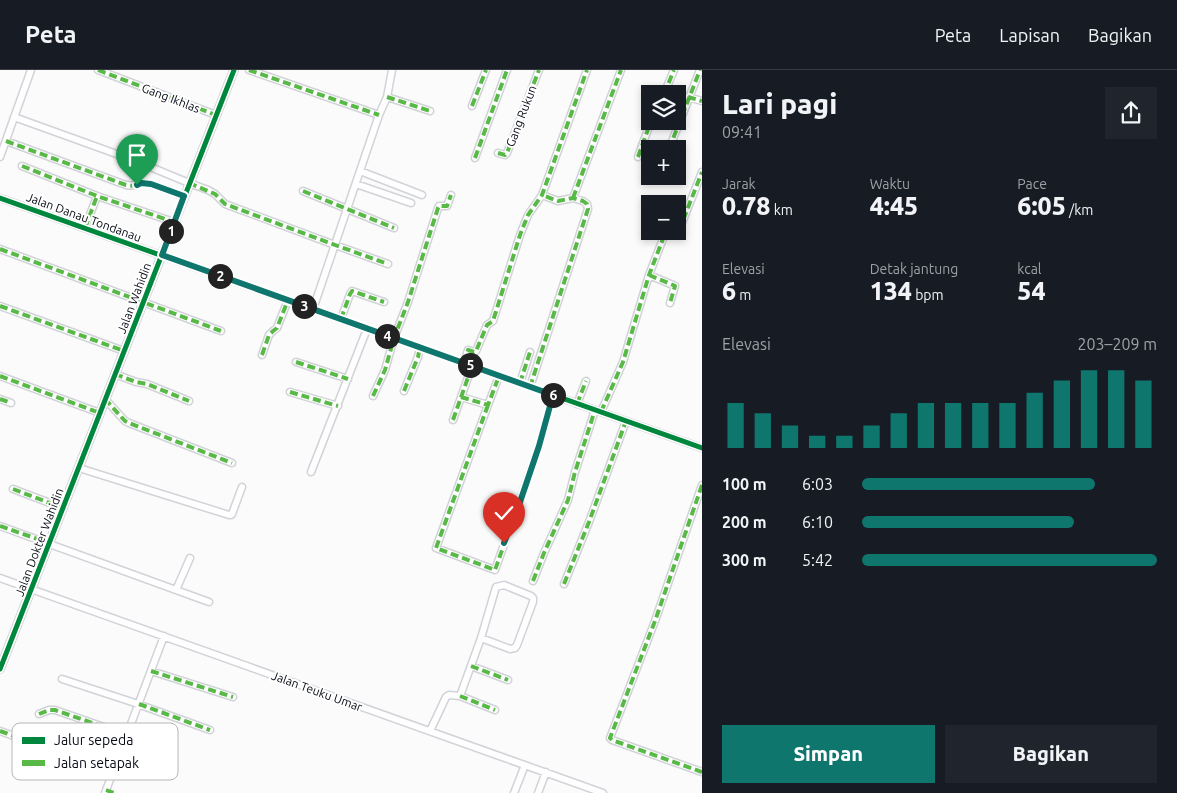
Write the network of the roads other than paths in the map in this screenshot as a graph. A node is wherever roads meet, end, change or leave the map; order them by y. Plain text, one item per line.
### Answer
1 (31, 70) edge
2 (98, 70) edge
3 (249, 70) edge
4 (392, 70) edge
5 (486, 70) edge
6 (507, 70) edge
7 (540, 70) edge
8 (587, 70) edge
9 (621, 70) edge
10 (674, 70) edge
11 (700, 70) edge
12 (231, 71) edge
13 (668, 85) edge
14 (387, 97) junction
15 (688, 97) junction
16 (702, 102) edge
17 (472, 106) dead end
18 (430, 111) dead end
19 (216, 115) junction
20 (379, 115) junction
21 (14, 117) junction
22 (648, 130) edge
23 (672, 140) edge
24 (6, 141) junction
25 (498, 153) dead end
26 (0, 157) edge
27 (638, 157) dead end
28 (475, 158) dead end
29 (22, 166) dead end
30 (360, 171) junction
31 (702, 172) edge
32 (189, 184) junction
33 (356, 184) junction
34 (303, 191) dead end
35 (422, 195) dead end
36 (451, 195) dead end
37 (542, 195) junction
38 (97, 196) junction
39 (184, 196) junction
40 (0, 198) edge
41 (573, 198) junction
42 (411, 203) dead end
43 (346, 210) junction
44 (686, 213) edge
45 (174, 222) junction
46 (85, 228) junction
47 (394, 228) dead end
48 (663, 240) edge
49 (335, 245) junction
50 (0, 249) edge
51 (162, 255) junction
52 (388, 264) dead end
53 (649, 275) junction
54 (288, 300) junction
55 (384, 302) dead end
56 (143, 303) junction
57 (670, 303) dead end
58 (0, 306) edge
59 (313, 309) junction
60 (341, 319) junction
61 (367, 329) junction
62 (221, 331) dead end
63 (394, 338) junction
64 (420, 347) junction
65 (124, 351) junction
66 (530, 352) dead end
67 (262, 356) dead end
68 (296, 362) dead end
69 (464, 363) junction
70 (472, 366) junction
71 (115, 374) junction
72 (0, 376) edge
73 (499, 376) junction
74 (348, 379) junction
75 (586, 381) dead end
76 (520, 383) junction
77 (530, 387) junction
78 (404, 391) dead end
79 (290, 392) dead end
80 (553, 395) junction
81 (373, 396) dead end
82 (461, 397) junction
83 (0, 399) edge
84 (105, 399) junction
85 (189, 401) dead end
86 (11, 403) dead end
87 (578, 404) junction
88 (488, 405) junction
89 (338, 406) junction
90 (598, 411) junction
91 (100, 413) junction
92 (453, 420) dead end
93 (626, 421) junction
94 (702, 448) edge
95 (86, 450) joint
96 (232, 463) dead end
97 (79, 468) junction
98 (312, 472) dead end
99 (702, 484) edge
100 (242, 487) dead end
101 (13, 490) dead end
102 (63, 508) junction
103 (0, 526) edge
104 (49, 543) junction
105 (190, 558) dead end
106 (0, 578) edge
107 (533, 581) dead end
108 (564, 584) dead end
109 (31, 589) junction
110 (176, 590) junction
111 (209, 602) dead end
112 (164, 636) junction
113 (481, 638) junction
114 (471, 666) junction
115 (0, 669) edge
116 (151, 671) junction
117 (62, 679) dead end
118 (508, 680) dead end
119 (460, 696) junction
120 (233, 697) dead end
121 (138, 704) junction
122 (495, 710) dead end
123 (39, 714) dead end
124 (92, 723) edge
125 (131, 723) edge
126 (210, 730) dead end
127 (0, 731) edge
128 (430, 731) junction
129 (12, 735) edge
130 (524, 765) junction
131 (546, 772) junction
132 (702, 772) edge
133 (110, 780) edge
134 (106, 792) edge
135 (114, 793) edge
136 (514, 793) edge
137 (538, 793) edge
138 (603, 793) edge

1 - 21 street
2 - 19 street, Gang Ikhlas
3 - 20 street
4 - 14 street
5 - 17 street
6 - 28 street
7 - 25 street, Gang Rukun
8 - 37 street
9 - 41 street
10 - 13 street
11 - 15 street
12 - 19 street, Jalan Wahidin
14 - 18 street
14 - 20 street
15 - 16 street
15 - 23 street
19 - 32 street, Jalan Wahidin
20 - 30 street
21 - 24 street
21 - 32 street
22 - 27 street
24 - 26 street
24 - 39 street
29 - 38 street
30 - 33 street
30 - 35 street
31 - 44 street
32 - 39 street, Jalan Wahidin
32 - 49 street
33 - 42 street
33 - 43 street
34 - 43 street
36 - 63 street
37 - 41 street
37 - 69 street
38 - 45 street
38 - 46 street
39 - 45 street, Jalan Wahidin
40 - 46 street, Jalan Danau Tondanau
41 - 77 street
43 - 47 street
43 - 49 street
45 - 51 street, Jalan Wahidin
46 - 51 street, Jalan Danau Tondanau
48 - 53 street
49 - 52 street
49 - 59 street
50 - 56 street
51 - 54 street, Jalan Danau Tondanau
51 - 56 street, Jalan Wahidin
53 - 57 street
53 - 90 street
54 - 59 street, Jalan Danau Tondanau
54 - 67 street
55 - 60 street
56 - 62 street
56 - 65 street, Jalan Wahidin
58 - 65 street
59 - 60 street, Jalan Danau Tondanau
60 - 61 street, Jalan Danau Tondanau
61 - 63 street, Jalan Danau Tondanau
61 - 74 street
63 - 64 street, Jalan Danau Tondanau
63 - 81 street
64 - 69 street, Jalan Danau Tondanau
64 - 78 street
65 - 71 street, Jalan Wahidin
66 - 76 street
68 - 74 street
69 - 70 street, Jalan Danau Tondanau
70 - 73 street, Jalan Danau Tondanau
70 - 82 street
71 - 84 street, Jalan Wahidin
71 - 85 street
72 - 91 street
73 - 76 street, Jalan Danau Tondanau
73 - 88 street
74 - 89 street
75 - 87 street
76 - 77 street, Jalan Danau Tondanau
77 - 80 street, Jalan Danau Tondanau
79 - 89 street
80 - 87 street, Jalan Danau Tondanau
80 - 88 street
82 - 88 street
82 - 92 street
83 - 86 street
84 - 91 street, Jalan Wahidin
84 - 96 street
87 - 90 street, Jalan Danau Tondanau
89 - 98 street
90 - 93 street, Jalan Danau Tondanau
90 - 107 street
91 - 95 street, Jalan Wahidin
93 - 94 street, Jalan Danau Tondanau
93 - 108 street
95 - 97 street, Jalan Dokter Wahidin
97 - 100 street
97 - 102 street, Jalan Dokter Wahidin
99 - 132 street
101 - 102 street
102 - 104 street, Jalan Dokter Wahidin
103 - 104 street
104 - 109 street, Jalan Dokter Wahidin
104 - 110 street
105 - 110 street
106 - 109 street, Jalan Teuku Umar
109 - 112 street, Jalan Teuku Umar
109 - 115 street, Jalan Dokter Wahidin
110 - 111 street
112 - 116 street
112 - 128 street, Jalan Teuku Umar
113 - 113 street
113 - 114 street
114 - 118 street
114 - 119 street
116 - 120 street
116 - 121 street
117 - 121 street
119 - 122 street
119 - 128 street
121 - 125 street
121 - 126 street
123 - 124 street
127 - 129 street
128 - 130 street, Jalan Teuku Umar
130 - 131 street, Jalan Teuku Umar
130 - 136 street
131 - 137 street
131 - 138 street, Jalan Teuku Umar
133 - 134 street
134 - 135 street

